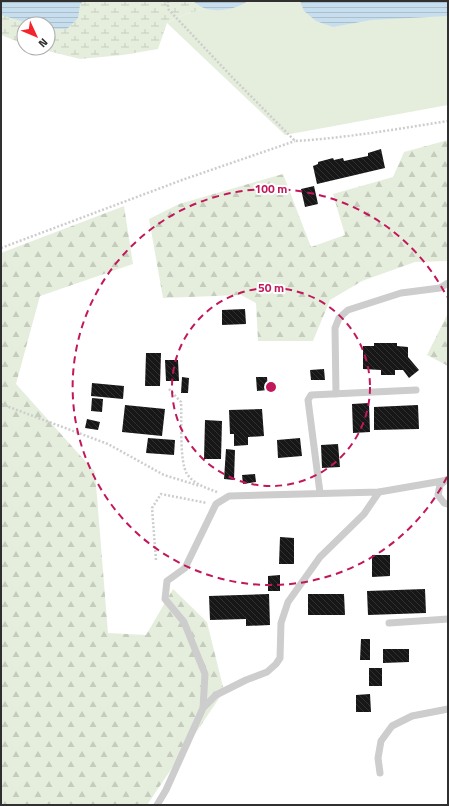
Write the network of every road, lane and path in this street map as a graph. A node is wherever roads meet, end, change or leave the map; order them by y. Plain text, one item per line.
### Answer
1 (168, 1) edge
2 (448, 121) edge
3 (296, 141) junction
4 (1, 248) edge
5 (448, 283) edge
6 (169, 390) dead end
7 (416, 390) dead end
8 (336, 394) junction
9 (1, 404) edge
10 (447, 480) edge
11 (200, 486) junction
12 (379, 492) junction
13 (320, 493) junction
14 (229, 496) junction
15 (216, 504) junction
16 (448, 504) edge
17 (156, 560) dead end
18 (448, 619) edge
19 (389, 623) dead end
20 (203, 708) junction
21 (448, 708) edge
22 (380, 773) dead end
23 (157, 805) edge

1 - 3 path
2 - 3 path
3 - 4 path
5 - 8 lane
6 - 11 path
7 - 8 lane
8 - 13 lane
9 - 11 path
10 - 12 lane
10 - 16 lane
11 - 14 path
12 - 13 lane
12 - 20 lane
13 - 14 lane
14 - 15 lane
15 - 17 path
15 - 20 lane
18 - 19 lane
20 - 23 lane
21 - 22 lane

